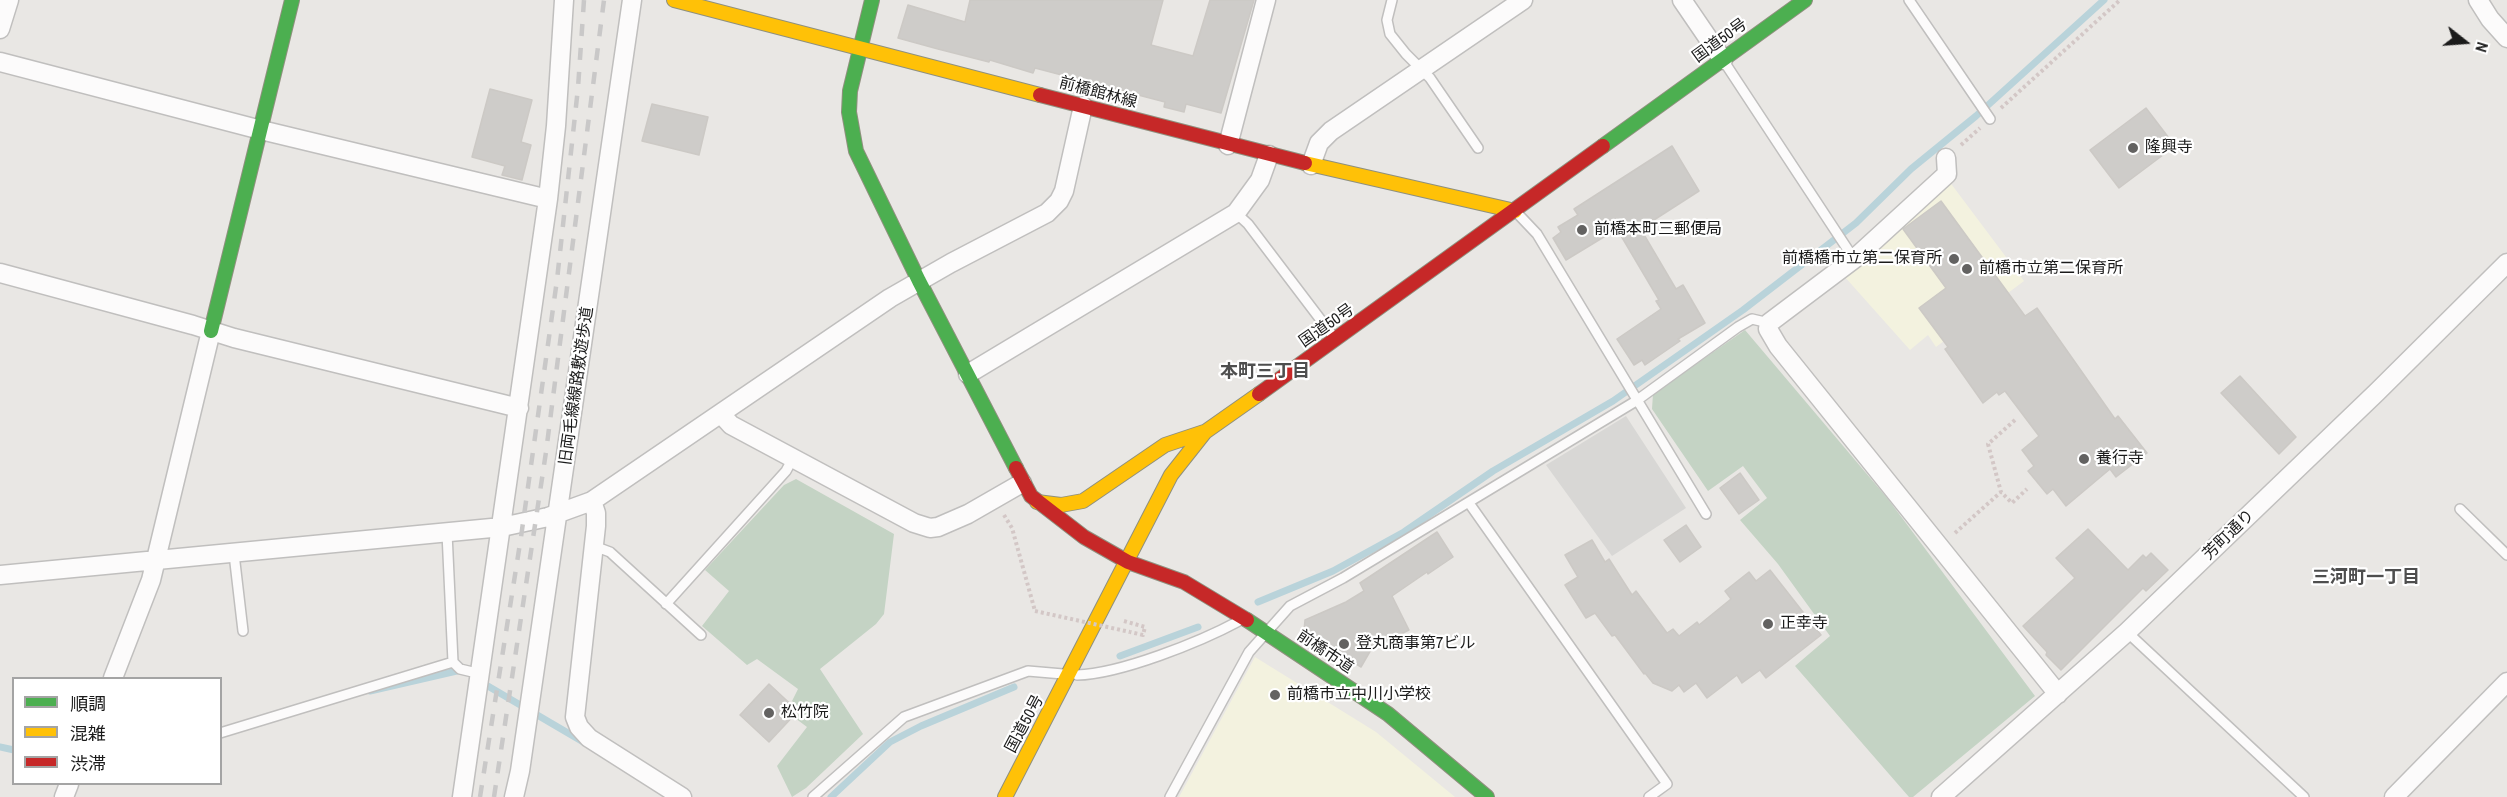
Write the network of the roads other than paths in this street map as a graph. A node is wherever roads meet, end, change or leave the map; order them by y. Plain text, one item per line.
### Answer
1 (9, 0) edge
2 (292, 0) edge
3 (564, 0) edge
4 (632, 0) edge
5 (674, 0) edge
6 (872, 0) edge
7 (1266, 0) edge
8 (1392, 0) edge
9 (1523, 0) edge
10 (1682, 0) edge
11 (1805, 0) edge
12 (1910, 0) edge
13 (2478, 0) edge
14 (0, 29) edge
15 (2507, 38) edge
16 (860, 49) junction
17 (1723, 60) junction
18 (0, 62) edge
19 (1421, 69) junction
20 (1083, 106) junction
21 (1990, 119) road end
22 (261, 130) junction
23 (1228, 145) junction
24 (1478, 148) dead end
25 (1269, 155) junction
26 (1946, 158) road end
27 (1311, 165) junction
28 (548, 199) junction
29 (1515, 210) junction
30 (1236, 213) junction
31 (1854, 259) junction
32 (2507, 263) edge
33 (0, 273) edge
34 (919, 281) junction
35 (1769, 323) junction
36 (211, 331) junction
37 (1337, 340) junction
38 (968, 374) junction
39 (1636, 401) junction
40 (519, 408) junction
41 (721, 414) junction
42 (1204, 432) junction
43 (793, 458) junction
44 (1022, 483) junction
45 (592, 501) junction
46 (1037, 502) junction
47 (1469, 502) junction
48 (2460, 509) dead end
49 (558, 514) junction
50 (1706, 514) dead end
51 (502, 528) junction
52 (447, 533) junction
53 (594, 546) junction
54 (234, 554) junction
55 (2507, 555) edge
56 (156, 561) junction
57 (1128, 562) junction
58 (0, 575) edge
59 (666, 604) junction
60 (1244, 619) junction
61 (243, 631) dead end
62 (2127, 632) junction
63 (1267, 633) junction
64 (701, 635) dead end
65 (453, 662) junction
66 (481, 674) junction
67 (1069, 675) junction
68 (112, 677) edge
69 (2507, 681) edge
70 (2058, 693) junction
71 (222, 732) edge
72 (462, 797) edge
73 (515, 797) edge
74 (682, 797) edge
75 (813, 797) edge
76 (1005, 797) edge
77 (1170, 797) edge
78 (1487, 797) edge
79 (1649, 797) edge
80 (1941, 797) edge
81 (2304, 797) edge
82 (2394, 797) edge

1 - 14 street
2 - 22 main road
3 - 28 street
4 - 49 street, 旧両毛線線路敷遊歩道
5 - 16 main road, 前橋館林線
6 - 16 main road, 前橋市道
7 - 23 street
8 - 19 lane
9 - 19 street
10 - 17 street
11 - 17 main road, 国道50号
12 - 21 lane
13 - 15 street
16 - 20 main road, 前橋館林線
16 - 34 main road, 前橋市道
17 - 29 main road, 国道50号
17 - 31 lane
18 - 22 street
19 - 24 lane
19 - 27 street
20 - 23 main road, 前橋館林線
20 - 34 street
22 - 28 street
22 - 36 main road
23 - 25 main road, 前橋館林線
25 - 27 main road, 前橋館林線
25 - 30 street
26 - 31 street
27 - 29 main road, 前橋館林線
28 - 40 street
29 - 37 main road, 国道50号
29 - 39 lane
30 - 37 lane
30 - 38 street
31 - 35 street
32 - 62 street, 芳町通り
33 - 36 street
34 - 38 main road, 前橋市道
34 - 41 street
35 - 39 lane
35 - 70 street
36 - 40 street
36 - 56 street
37 - 42 main road, 国道50号
38 - 44 main road, 前橋市道
39 - 47 lane
39 - 50 lane
40 - 51 street
41 - 43 street
41 - 45 street
42 - 46 main road
42 - 57 main road, 国道50号
43 - 44 street
43 - 59 lane
44 - 46 main road, 前橋市道
45 - 49 street
45 - 53 street
46 - 57 main road, 前橋市道
47 - 63 lane
47 - 79 lane
48 - 55 lane
49 - 51 street
49 - 73 street, 旧両毛線線路敷遊歩道
51 - 52 street
51 - 66 street
52 - 54 street
52 - 65 lane
53 - 59 lane
53 - 74 street
54 - 56 street
54 - 61 lane
56 - 58 street
56 - 68 street
57 - 60 main road, 前橋市道
57 - 67 main road, 国道50号
59 - 64 lane
60 - 63 main road, 前橋市道
60 - 67 lane
62 - 70 street, 芳町通り
62 - 81 lane
63 - 77 lane
63 - 78 main road, 前橋市道
65 - 66 lane
65 - 71 lane
66 - 72 street
67 - 75 lane
67 - 76 main road, 国道50号
69 - 82 street
70 - 80 street, 芳町通り

